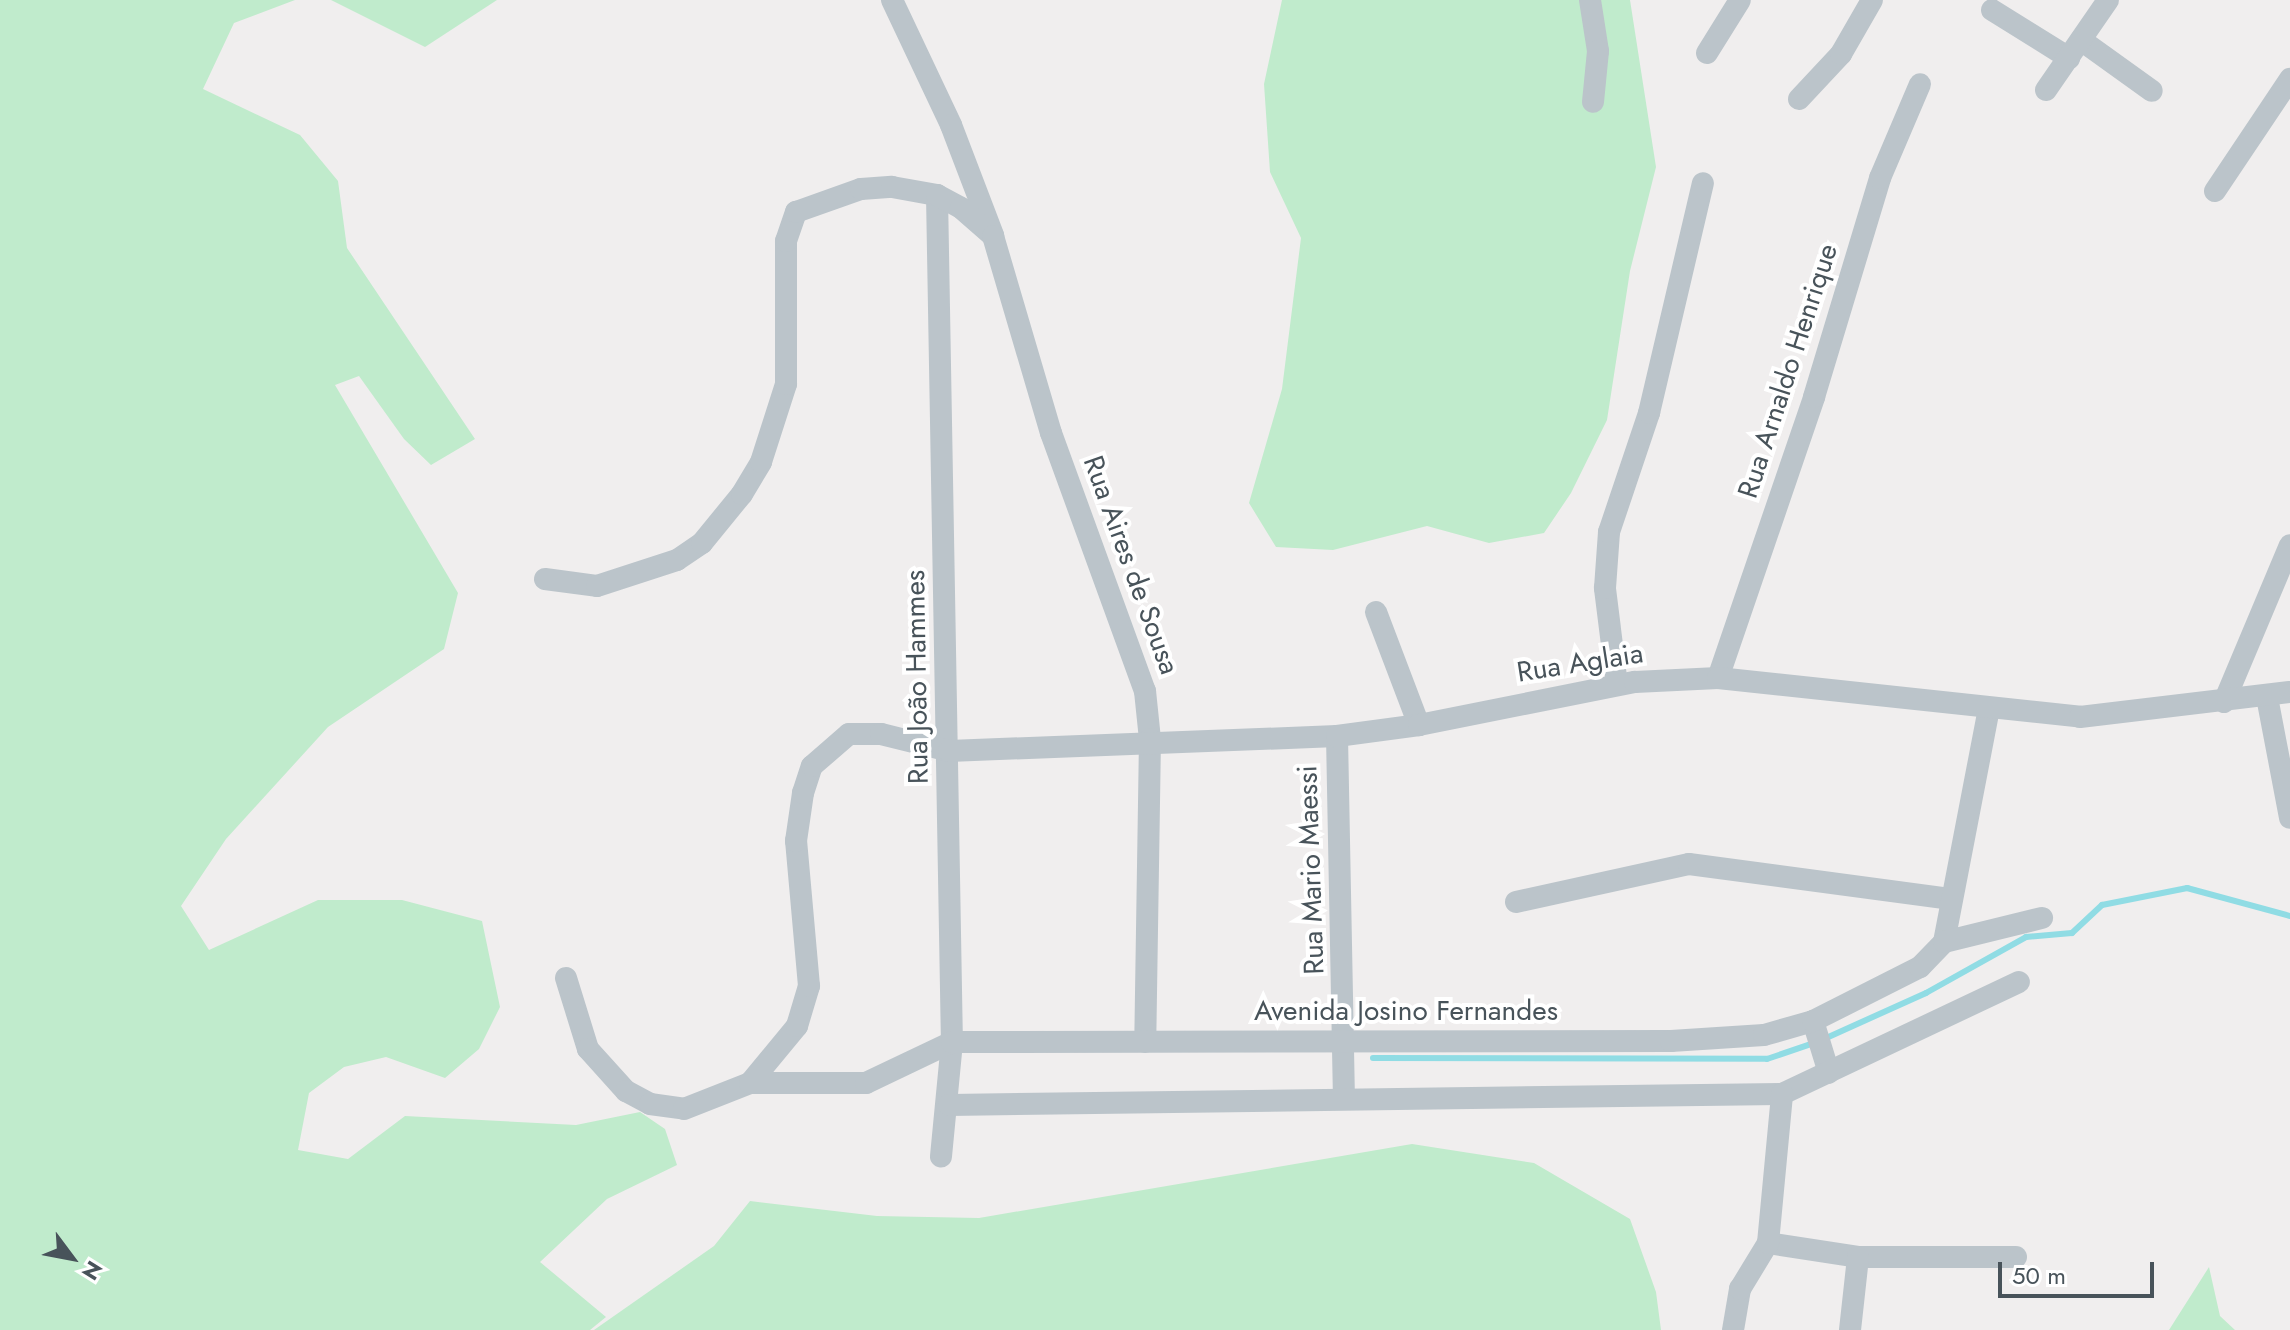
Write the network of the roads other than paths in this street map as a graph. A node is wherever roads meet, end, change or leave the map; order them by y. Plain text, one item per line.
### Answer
1 (892, 0) edge
2 (1590, 0) edge
3 (1740, 0) edge
4 (1872, 0) edge
5 (2108, 0) edge
6 (1992, 10) dead end
7 (2075, 49) junction
8 (1707, 53) dead end
9 (1920, 84) dead end
10 (2288, 84) edge
11 (2046, 90) dead end
12 (2152, 91) dead end
13 (1799, 99) dead end
14 (1593, 102) dead end
15 (1703, 183) dead end
16 (2215, 191) dead end
17 (937, 195) junction
18 (993, 236) junction
19 (2290, 545) edge
20 (545, 579) dead end
21 (1376, 612) dead end
22 (1718, 678) junction
23 (1617, 685) junction
24 (2290, 692) edge
25 (2267, 697) junction
26 (2224, 702) junction
27 (1989, 709) junction
28 (1419, 725) junction
29 (1337, 736) junction
30 (1150, 739) junction
31 (949, 751) junction
32 (2290, 818) edge
33 (1950, 899) junction
34 (1516, 902) dead end
35 (2042, 918) dead end
36 (1944, 942) junction
37 (566, 978) dead end
38 (2019, 982) dead end
39 (1818, 1033) junction
40 (1346, 1041) junction
41 (952, 1042) junction
42 (1145, 1042) junction
43 (1829, 1073) junction
44 (750, 1083) junction
45 (1782, 1094) junction
46 (1344, 1099) junction
47 (949, 1105) junction
48 (941, 1156) dead end
49 (1768, 1243) junction
50 (1858, 1257) junction
51 (2016, 1257) dead end
52 (1733, 1330) edge
53 (1850, 1330) edge

1 - 18 street, Rua Aires de Sousa
2 - 14 street
3 - 8 street
4 - 13 street
5 - 7 street
6 - 7 street
7 - 11 street
7 - 12 street
9 - 22 street, Rua Arnaldo Henrique
10 - 16 street
15 - 23 street
17 - 18 street
17 - 20 street
17 - 31 street, Rua João Hammes
18 - 30 street, Rua Aires de Sousa
19 - 26 street
21 - 28 street
22 - 23 street, Rua Aglaia
22 - 27 street, Rua Aglaia
23 - 28 street, Rua Aglaia
24 - 25 street, Rua Aglaia
25 - 26 street, Rua Aglaia
25 - 32 street
26 - 27 street, Rua Aglaia
27 - 33 street
28 - 29 street, Rua Aglaia
29 - 30 street, Rua Aglaia
29 - 40 street, Rua Mario Maessi
30 - 31 street, Rua Aglaia
30 - 42 street, Rua Aires de Sousa
31 - 41 street, Rua João Hammes
31 - 44 street, Rua Aglaia
33 - 34 street
33 - 36 street
35 - 36 street, Avenida Josino Fernandes
36 - 39 street, Avenida Josino Fernandes
37 - 44 street
38 - 43 street
39 - 40 street, Avenida Josino Fernandes
39 - 43 street
40 - 42 street, Avenida Josino Fernandes
40 - 46 street, Rua Mario Maessi
41 - 42 street, Avenida Josino Fernandes
41 - 44 street, Avenida Josino Fernandes
41 - 47 street, Rua João Hammes
43 - 45 street
45 - 46 street
45 - 49 street
46 - 47 street
47 - 48 street, Rua João Hammes
49 - 50 street
49 - 52 street
50 - 51 street
50 - 53 street

